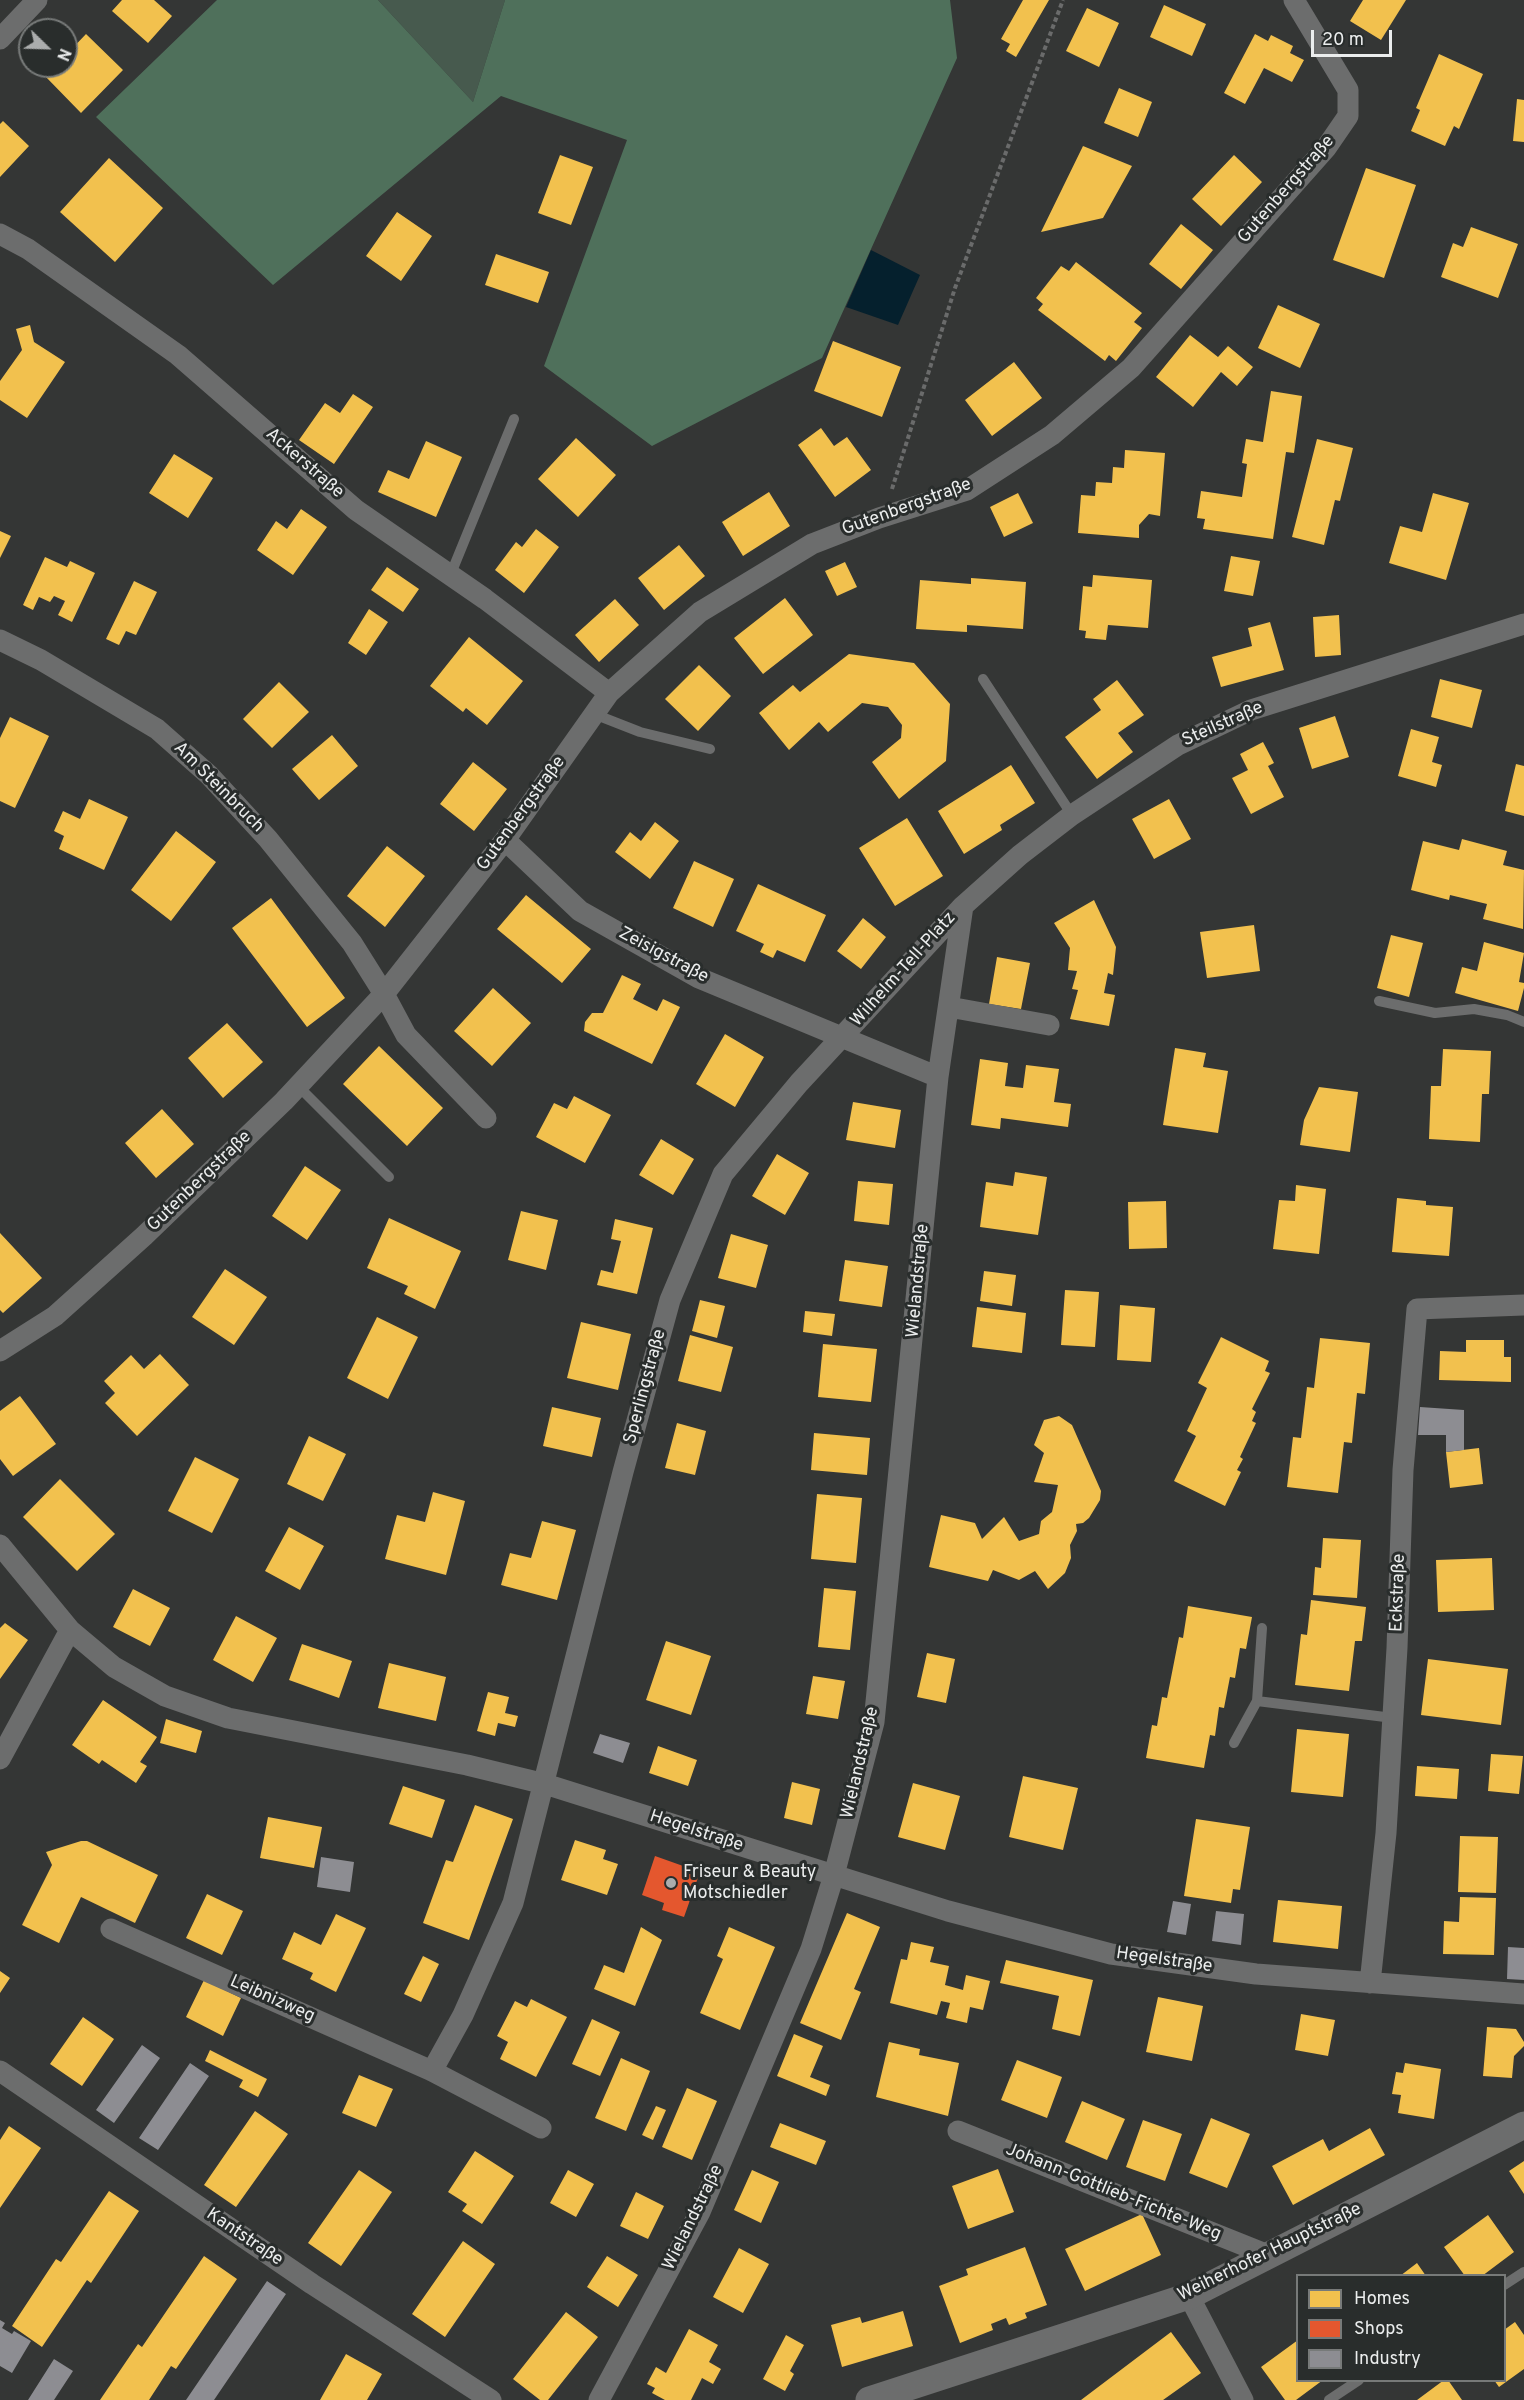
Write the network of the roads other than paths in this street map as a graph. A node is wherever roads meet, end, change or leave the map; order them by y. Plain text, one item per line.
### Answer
1 (37, 0) edge
2 (1294, 0) edge
3 (0, 39) edge
4 (0, 234) edge
5 (514, 419) dead end
6 (450, 576) junction
7 (1524, 624) edge
8 (0, 640) edge
9 (983, 679) dead end
10 (609, 693) junction
11 (594, 714) junction
12 (710, 749) dead end
13 (1072, 815) junction
14 (505, 840) junction
15 (963, 906) junction
16 (384, 994) junction
17 (1379, 1001) dead end
18 (949, 1007) junction
19 (1524, 1022) edge
20 (1049, 1025) dead end
21 (844, 1036) junction
22 (938, 1077) junction
23 (298, 1086) junction
24 (486, 1118) dead end
25 (389, 1177) dead end
26 (1524, 1305) edge
27 (0, 1351) edge
28 (0, 1545) edge
29 (1262, 1628) dead end
30 (70, 1630) junction
31 (1257, 1701) junction
32 (1393, 1718) junction
33 (1234, 1743) dead end
34 (0, 1759) edge
35 (545, 1784) junction
36 (834, 1875) junction
37 (111, 1929) dead end
38 (1370, 1983) junction
39 (1524, 1994) edge
40 (0, 2071) edge
41 (432, 2071) junction
42 (1524, 2125) edge
43 (541, 2128) dead end
44 (958, 2131) dead end
45 (1268, 2255) junction
46 (1524, 2272) edge
47 (1506, 2284) edge
48 (1189, 2296) junction
49 (1356, 2382) edge
50 (491, 2400) edge
51 (599, 2400) edge
52 (869, 2400) edge
53 (1243, 2400) edge
54 (1329, 2400) edge

1 - 3 street
2 - 10 street, Gutenbergstraße
4 - 6 street, Ackerstraße
5 - 6 lane
6 - 10 street, Ackerstraße
7 - 13 street, Steilstraße
8 - 16 street, Am Steinbruch
9 - 13 lane
10 - 11 street, Gutenbergstraße
11 - 12 lane
11 - 14 street, Gutenbergstraße
13 - 15 street, Steilstraße
14 - 16 street, Gutenbergstraße
14 - 21 street, Zeisigstraße
15 - 18 street, Wilhelm-Tell-Platz
15 - 21 street, Wilhelm-Tell-Platz
16 - 23 street, Gutenbergstraße
16 - 24 street
17 - 19 lane
18 - 20 street
18 - 22 street, Wilhelm-Tell-Platz
21 - 22 street, Wilhelm-Tell-Platz
21 - 35 street, Sperlingstraße
22 - 36 street, Wielandstraße
23 - 25 lane
23 - 27 street, Gutenbergstraße
26 - 32 street, Eckstraße
28 - 30 street, Hegelstraße
29 - 31 lane
30 - 34 street
30 - 35 street, Hegelstraße
31 - 32 lane
31 - 33 lane
32 - 38 street, Eckstraße
35 - 36 street, Hegelstraße
35 - 41 street
36 - 38 street, Hegelstraße
36 - 51 street, Wielandstraße
37 - 41 street, Leibnizweg
38 - 39 street, Hegelstraße
40 - 50 street, Kantstraße
41 - 43 street, Leibnizweg
42 - 45 street, Weiherhofer Hauptstraße
44 - 45 street, Johann-Gottlieb-Fichte-Weg
45 - 48 street, Weiherhofer Hauptstraße
46 - 47 lane
48 - 52 street, Weiherhofer Hauptstraße
48 - 53 street
49 - 54 lane

